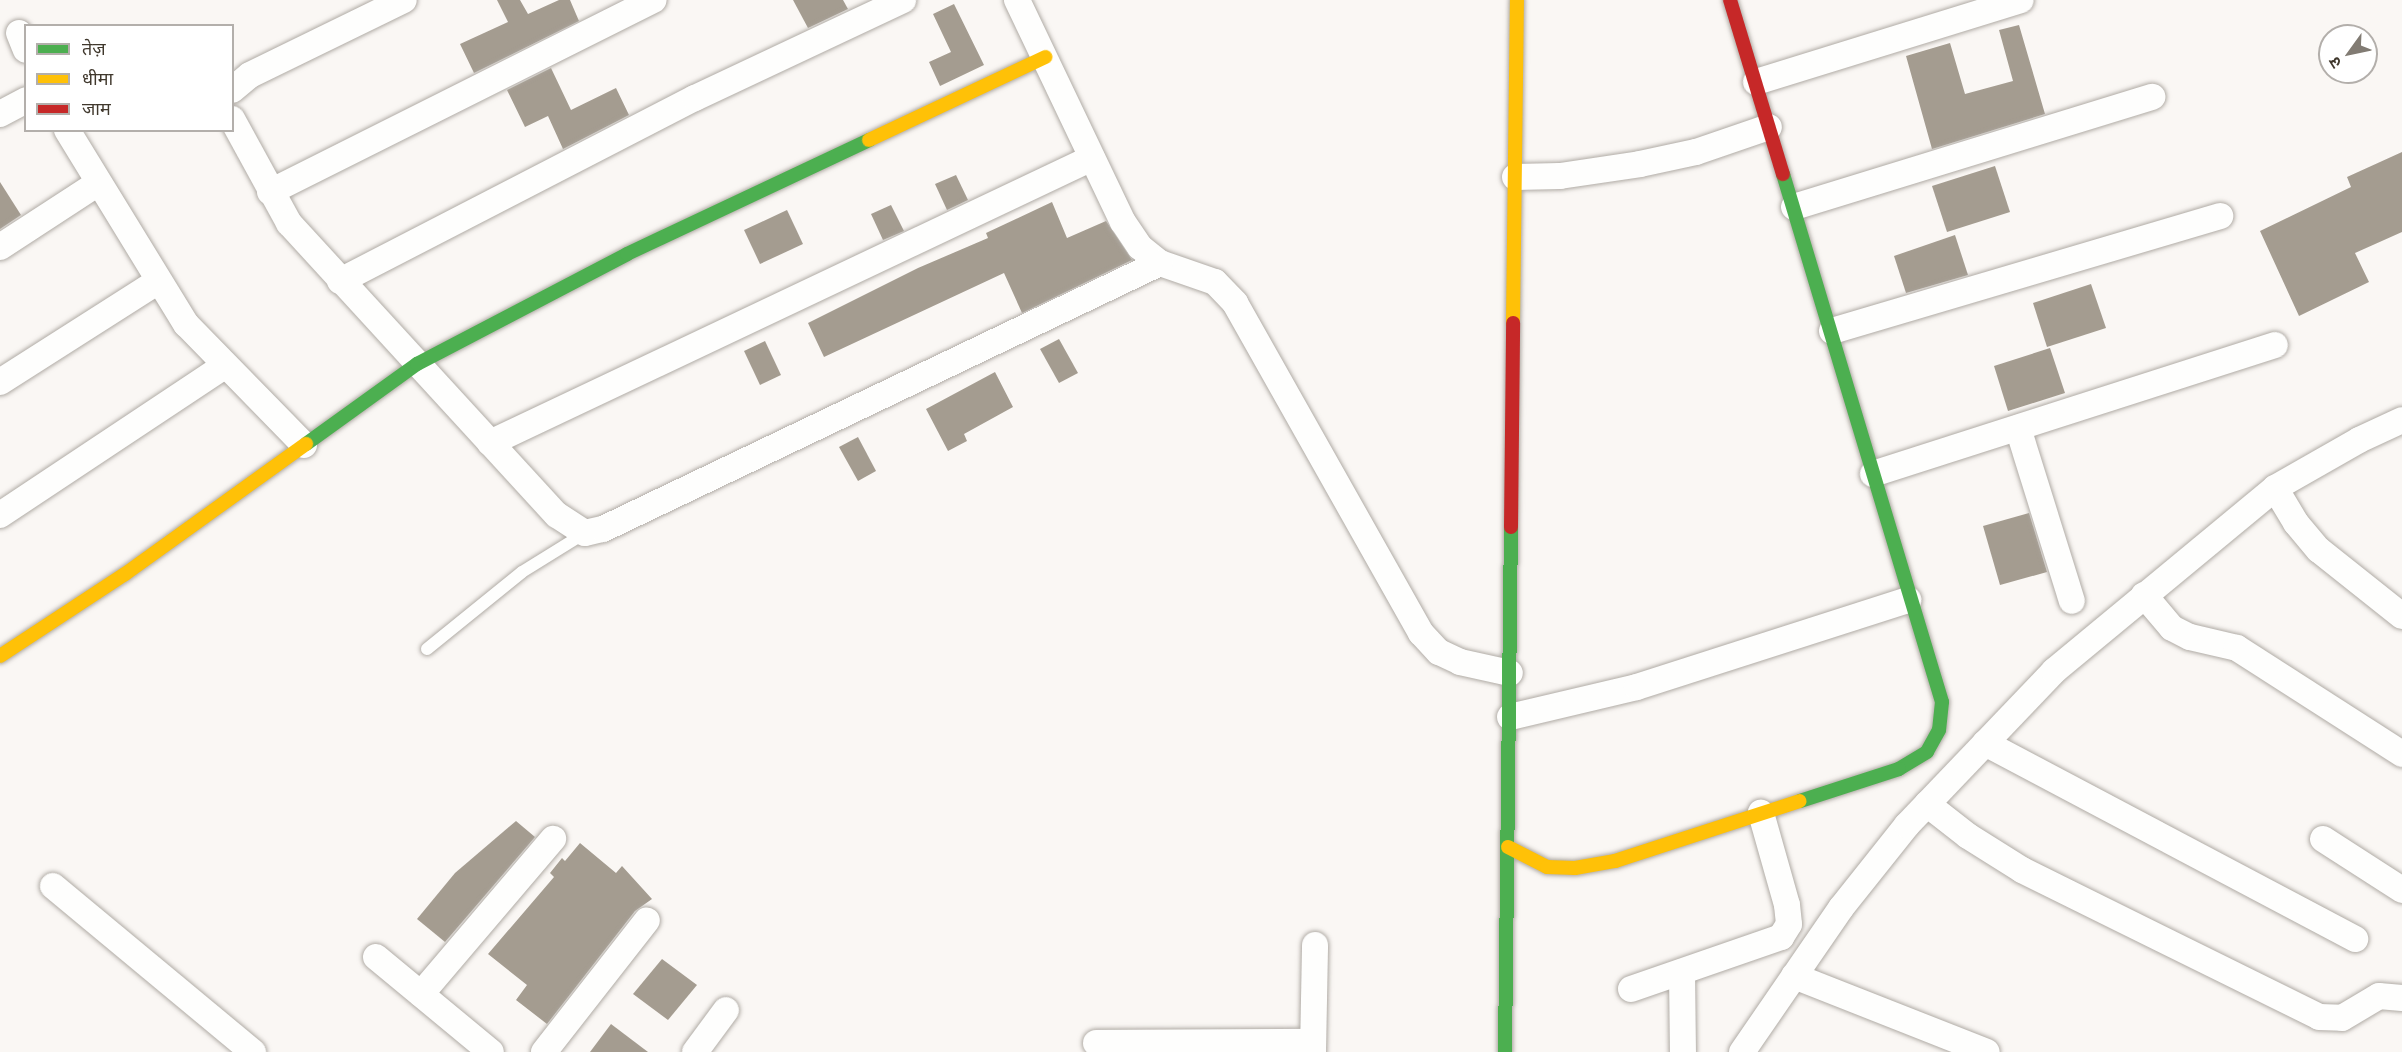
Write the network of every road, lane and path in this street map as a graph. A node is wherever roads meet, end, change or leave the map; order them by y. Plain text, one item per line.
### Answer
1 (404, 0) edge
2 (654, 0) edge
3 (903, 0) edge
4 (1017, 0) edge
5 (1517, 0) edge
6 (1730, 0) edge
7 (2021, 0) edge
8 (1044, 57) junction
9 (1756, 82) junction
10 (234, 88) edge
11 (2152, 97) dead end
12 (24, 101) edge
13 (0, 114) edge
14 (234, 122) edge
15 (1769, 127) junction
16 (68, 132) edge
17 (1092, 158) junction
18 (1515, 177) junction
19 (98, 183) junction
20 (270, 192) junction
21 (1794, 207) junction
22 (2220, 216) dead end
23 (0, 247) edge
24 (1160, 263) junction
25 (340, 281) junction
26 (157, 282) junction
27 (1832, 331) junction
28 (2275, 345) dead end
29 (417, 364) junction
30 (224, 366) junction
31 (0, 381) edge
32 (2018, 428) junction
33 (2398, 428) edge
34 (490, 443) junction
35 (304, 445) junction
36 (1873, 474) junction
37 (2275, 488) junction
38 (0, 515) edge
39 (585, 533) junction
40 (2144, 595) junction
41 (1908, 600) junction
42 (2072, 600) dead end
43 (2402, 616) edge
44 (427, 650) dead end
45 (0, 656) edge
46 (1510, 673) junction
47 (1510, 717) junction
48 (1985, 743) junction
49 (2402, 754) edge
50 (1928, 804) junction
51 (1761, 813) junction
52 (554, 839) dead end
53 (2323, 839) dead end
54 (1508, 847) junction
55 (53, 886) dead end
56 (2402, 890) edge
57 (647, 920) dead end
58 (2355, 939) dead end
59 (1315, 945) dead end
60 (376, 957) dead end
61 (1682, 972) junction
62 (1794, 976) junction
63 (1631, 989) dead end
64 (421, 994) junction
65 (2402, 998) edge
66 (726, 1010) dead end
67 (1096, 1043) dead end
68 (1313, 1047) edge
69 (253, 1052) edge
70 (491, 1052) edge
71 (544, 1052) edge
72 (695, 1052) edge
73 (1505, 1052) edge
74 (1683, 1052) edge
75 (1742, 1052) edge
76 (1988, 1052) edge

1 - 10 street
2 - 20 street
3 - 25 street
4 - 8 street
5 - 18 street
6 - 9 street
7 - 9 street
8 - 17 street
8 - 29 street
9 - 15 street
11 - 21 street
12 - 13 street
14 - 20 street
15 - 18 street
15 - 21 street
16 - 19 street
17 - 24 street
17 - 34 street
18 - 46 street
19 - 23 street
19 - 26 street
20 - 25 street
21 - 27 street
22 - 27 street
24 - 39 street
24 - 46 street
25 - 29 street
26 - 30 street
26 - 31 street
27 - 36 street
28 - 32 street
29 - 34 street
29 - 35 street
30 - 35 street
30 - 38 street
32 - 36 street
32 - 42 street
33 - 37 street
34 - 39 street
35 - 45 street
36 - 41 street
37 - 40 street
37 - 43 street
39 - 44 lane
40 - 48 street
40 - 49 street
41 - 47 street
41 - 51 street
46 - 47 street
47 - 54 street
48 - 50 street
48 - 58 street
50 - 62 street
50 - 65 street
51 - 54 street
51 - 61 street
52 - 64 street
53 - 56 street
54 - 73 street
55 - 69 street
57 - 71 street
59 - 68 street
60 - 64 street
61 - 63 street
61 - 74 street
62 - 75 street
62 - 76 street
64 - 70 street
66 - 72 street
67 - 68 street

